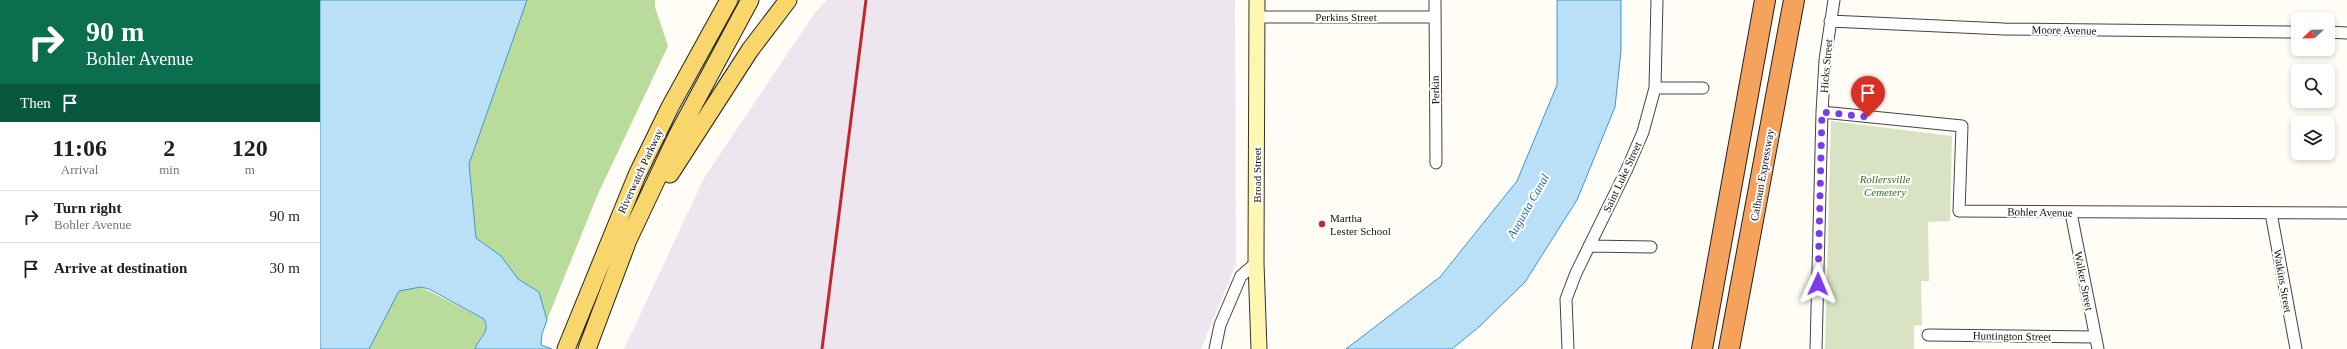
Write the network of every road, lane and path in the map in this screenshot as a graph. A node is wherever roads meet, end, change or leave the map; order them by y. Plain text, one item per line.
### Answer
1 (724, 0) edge
2 (729, 0) edge
3 (750, 0) edge
4 (788, 0) edge
5 (1257, 0) edge
6 (1435, 0) edge
7 (1656, 0) edge
8 (1765, 0) edge
9 (1794, 0) edge
10 (1834, 0) edge
11 (1258, 17) junction
12 (1434, 17) junction
13 (1830, 21) junction
14 (2291, 32) edge
15 (2335, 32) edge
16 (2347, 32) edge
17 (707, 39) junction
18 (1656, 88) junction
19 (1703, 88) dead end
20 (1822, 112) junction
21 (1771, 125) junction
22 (1436, 163) dead end
23 (2071, 213) junction
24 (2271, 213) junction
25 (2347, 213) edge
26 (1724, 226) junction
27 (628, 240) junction
28 (1589, 246) junction
29 (1651, 247) dead end
30 (1256, 263) junction
31 (1928, 334) dead end
32 (2096, 337) junction
33 (566, 349) edge
34 (587, 349) edge
35 (1215, 349) edge
36 (1259, 349) edge
37 (1568, 349) edge
38 (1688, 349) edge
39 (1702, 349) edge
40 (1729, 349) edge
41 (1740, 349) edge
42 (1816, 349) edge
43 (2098, 349) edge
44 (2296, 349) edge

1 - 17 main road
2 - 17 main road, Riverwatch Parkway
3 - 27 main road, Riverwatch Parkway
4 - 27 main road
5 - 11 main road, Broad Street
6 - 12 street, Perkin
7 - 18 street, Saint Luke Street
8 - 26 highway
9 - 21 highway, Calhoun Expressway
10 - 13 street, Hicks Street
11 - 12 street, Perkins Street
11 - 30 main road, Broad Street
12 - 22 street, Perkin
13 - 14 street, Moore Avenue
13 - 20 street, Hicks Street
15 - 16 street
17 - 33 main road, Riverwatch Parkway
18 - 19 street
18 - 28 street, Saint Luke Street
20 - 23 street, Bohler Avenue
20 - 42 street, Hicks Street
21 - 40 highway, Calhoun Expressway
21 - 41 highway
23 - 24 street, Bohler Avenue
23 - 32 street, Walker Street
24 - 25 street, Bohler Avenue
24 - 44 street, Watkins Street
26 - 38 highway
26 - 39 highway
27 - 34 main road, Riverwatch Parkway
28 - 29 street
28 - 37 street, Saint Luke Street
30 - 35 street
30 - 36 main road, Broad Street
31 - 32 street, Huntington Street
32 - 43 street, Walker Street

